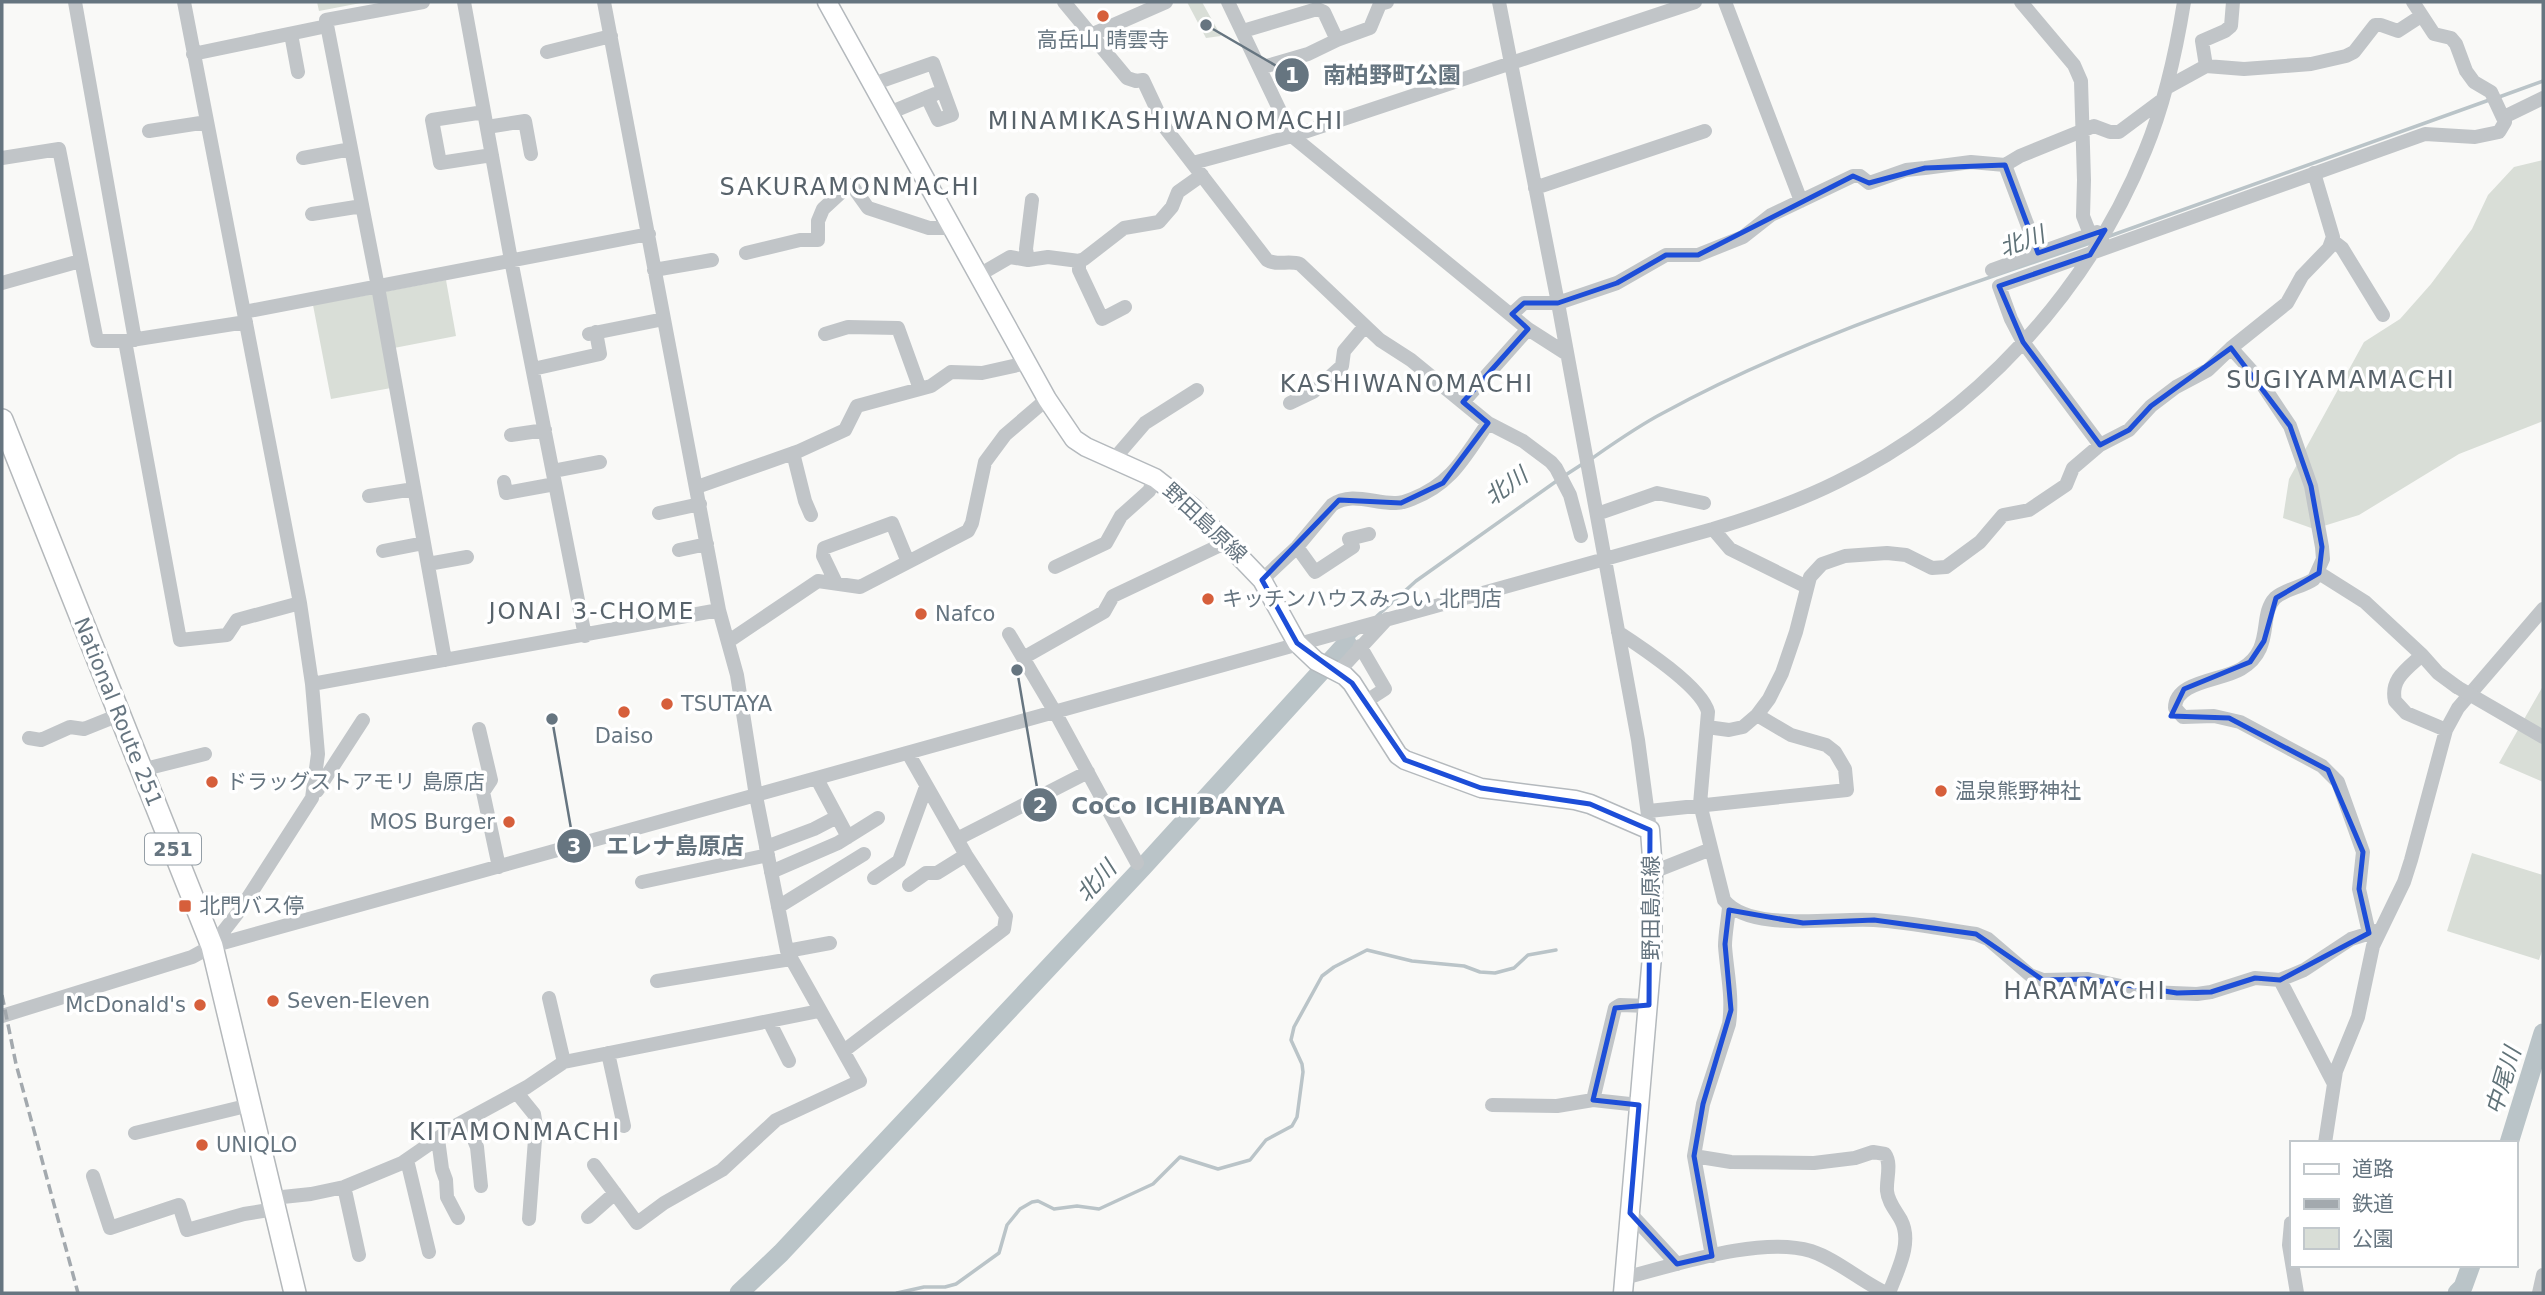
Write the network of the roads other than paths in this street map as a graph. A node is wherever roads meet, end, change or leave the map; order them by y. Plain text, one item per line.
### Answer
1 (75, 2) edge
2 (184, 2) edge
3 (423, 2) edge
4 (464, 2) edge
5 (604, 2) edge
6 (827, 2) edge
7 (1064, 2) edge
8 (1167, 2) edge
9 (1228, 2) edge
10 (1387, 2) edge
11 (1499, 2) edge
12 (1695, 2) edge
13 (1725, 2) edge
14 (2021, 2) edge
15 (2184, 2) edge
16 (2233, 2) edge
17 (2413, 2) edge
18 (2421, 16) junction
19 (327, 26) junction
20 (1243, 32) junction
21 (291, 34) junction
22 (1093, 34) junction
23 (611, 36) junction
24 (1338, 40) junction
25 (547, 52) dead end
26 (193, 54) junction
27 (1510, 64) junction
28 (2206, 65) junction
29 (1260, 68) junction
30 (298, 72) dead end
31 (873, 84) junction
32 (943, 91) junction
33 (2164, 94) junction
34 (927, 97) junction
35 (2543, 98) edge
36 (2497, 106) junction
37 (484, 112) junction
38 (889, 113) junction
39 (207, 122) junction
40 (487, 127) junction
41 (149, 131) dead end
42 (1705, 131) dead end
43 (2083, 131) junction
44 (1292, 136) junction
45 (351, 149) junction
46 (531, 154) dead end
47 (492, 155) junction
48 (2, 158) edge
49 (303, 158) dead end
50 (1193, 163) junction
51 (2006, 165) junction
52 (2314, 173) junction
53 (1202, 175) junction
54 (1535, 188) junction
55 (1032, 200) dead end
56 (1801, 201) junction
57 (362, 206) junction
58 (312, 214) dead end
59 (953, 228) junction
60 (2099, 233) junction
61 (649, 234) junction
62 (2333, 241) junction
63 (746, 253) dead end
64 (2038, 253) junction
65 (2092, 253) junction
66 (511, 260) junction
67 (712, 260) dead end
68 (1028, 260) junction
69 (80, 261) junction
70 (1079, 261) junction
71 (654, 270) junction
72 (1992, 270) dead end
73 (979, 275) junction
74 (2, 283) edge
75 (378, 287) junction
76 (1558, 303) junction
77 (1125, 307) dead end
78 (1512, 314) junction
79 (2383, 315) dead end
80 (245, 317) junction
81 (663, 320) junction
82 (1365, 326) junction
83 (1528, 328) junction
84 (825, 334) dead end
85 (130, 340) junction
86 (2023, 342) junction
87 (2231, 348) junction
88 (1567, 354) junction
89 (1027, 363) junction
90 (533, 369) junction
91 (920, 390) junction
92 (1197, 390) dead end
93 (1047, 399) junction
94 (1463, 401) junction
95 (1290, 403) dead end
96 (2, 420) edge
97 (1488, 423) junction
98 (545, 430) junction
99 (511, 435) dead end
100 (2100, 445) junction
101 (793, 453) junction
102 (1114, 459) junction
103 (600, 462) dead end
104 (554, 478) junction
105 (1156, 478) junction
106 (1590, 481) junction
107 (697, 486) junction
108 (414, 489) junction
109 (1568, 491) junction
110 (506, 493) dead end
111 (369, 496) dead end
112 (1704, 503) dead end
113 (700, 504) junction
114 (659, 513) dead end
115 (1597, 514) junction
116 (811, 515) dead end
117 (1713, 529) junction
118 (1369, 534) dead end
119 (1581, 537) dead end
120 (1227, 542) junction
121 (424, 543) junction
122 (707, 544) junction
123 (1297, 547) junction
124 (679, 550) dead end
125 (383, 551) dead end
126 (467, 557) dead end
127 (1605, 558) junction
128 (908, 562) junction
129 (428, 564) junction
130 (1055, 567) dead end
131 (2319, 573) junction
132 (1262, 580) junction
133 (836, 583) junction
134 (1807, 587) junction
135 (300, 603) junction
136 (2543, 609) edge
137 (719, 610) junction
138 (1386, 618) junction
139 (1618, 632) junction
140 (1009, 634) dead end
141 (585, 636) junction
142 (729, 641) junction
143 (1297, 643) junction
144 (1360, 646) junction
145 (2422, 656) junction
146 (1023, 657) junction
147 (445, 660) junction
148 (1331, 668) junction
149 (312, 684) junction
150 (1365, 702) junction
151 (1055, 712) junction
152 (119, 715) junction
153 (1757, 715) junction
154 (363, 720) dead end
155 (1707, 727) junction
156 (478, 729) dead end
157 (2446, 730) junction
158 (2543, 737) edge
159 (29, 738) dead end
160 (908, 753) junction
161 (205, 754) dead end
162 (141, 770) junction
163 (1088, 772) junction
164 (817, 779) junction
165 (926, 787) junction
166 (756, 796) junction
167 (312, 798) junction
168 (1700, 804) junction
169 (1649, 811) junction
170 (837, 817) junction
171 (878, 818) dead end
172 (1650, 830) junction
173 (848, 837) junction
174 (957, 839) junction
175 (1711, 849) junction
176 (767, 851) junction
177 (864, 854) dead end
178 (966, 855) junction
179 (1137, 863) dead end
180 (499, 867) junction
181 (771, 872) junction
182 (1653, 872) junction
183 (874, 878) dead end
184 (642, 882) dead end
185 (909, 885) dead end
186 (778, 907) junction
187 (1729, 907) junction
188 (2374, 931) junction
189 (830, 943) dead end
190 (212, 946) junction
191 (789, 955) junction
192 (2280, 980) junction
193 (657, 981) dead end
194 (549, 998) dead end
195 (1648, 1006) junction
196 (819, 1011) junction
197 (4, 1015) edge
198 (769, 1021) junction
199 (845, 1050) junction
200 (608, 1053) junction
201 (789, 1061) dead end
202 (564, 1062) junction
203 (2333, 1082) junction
204 (517, 1093) junction
205 (1593, 1100) junction
206 (250, 1105) junction
207 (1492, 1105) dead end
208 (1639, 1105) junction
209 (466, 1120) junction
210 (624, 1126) dead end
211 (135, 1133) dead end
212 (438, 1139) junction
213 (2325, 1141) edge
214 (1694, 1156) junction
215 (407, 1160) junction
216 (594, 1165) dead end
217 (93, 1176) dead end
218 (481, 1186) dead end
219 (615, 1193) junction
220 (274, 1204) junction
221 (1630, 1213) junction
222 (587, 1217) dead end
223 (458, 1218) dead end
224 (529, 1219) dead end
225 (429, 1252) dead end
226 (1712, 1256) junction
227 (1677, 1265) junction
228 (2293, 1267) edge
229 (2543, 1275) edge
230 (1620, 1288) edge
231 (295, 1293) edge
232 (1888, 1293) edge
233 (2297, 1293) edge
234 (2539, 1293) edge

1 - 85 street
2 - 26 street
3 - 19 street
4 - 37 street
5 - 23 street
6 - 31 main road, 野田島原線
7 - 22 street
8 - 22 street
9 - 20 street
10 - 24 street
11 - 27 street
12 - 27 street
13 - 56 street
14 - 43 street
15 - 33 street
16 - 28 street
17 - 18 street
18 - 28 street
18 - 36 street
19 - 21 street
19 - 45 street
20 - 24 street
20 - 29 street
21 - 26 street
21 - 30 street
22 - 50 street
23 - 25 street
23 - 61 street
24 - 29 street
26 - 39 street
27 - 44 street
27 - 54 street
28 - 33 street
29 - 44 street
31 - 32 street
31 - 38 main road, 野田島原線
32 - 34 street
32 - 34 street
33 - 43 street
33 - 60 street
34 - 38 street
35 - 36 street
36 - 52 street
37 - 40 street
37 - 47 street
38 - 59 main road, 野田島原線
39 - 41 street
39 - 80 street
40 - 46 street
40 - 47 street
42 - 54 street
43 - 51 street
43 - 60 street
44 - 50 street
44 - 78 street
45 - 49 street
45 - 57 street
47 - 66 street
48 - 69 street
50 - 53 street
51 - 56 street
51 - 64 street
52 - 62 street
52 - 65 street
53 - 70 street
53 - 82 street
54 - 76 street
55 - 68 street
56 - 76 street
57 - 58 street
57 - 75 street
59 - 63 street
59 - 73 main road, 野田島原線
60 - 64 street
60 - 65 street
61 - 66 street
61 - 71 street
62 - 79 street
62 - 87 street
64 - 72 street
65 - 86 street
65 - 86 street
66 - 75 street
66 - 90 street
67 - 71 street
68 - 70 street
68 - 73 street
69 - 74 street
69 - 85 street
70 - 77 street
71 - 81 street
73 - 89 main road, 野田島原線
75 - 80 street
75 - 108 street
76 - 78 street
76 - 88 street
78 - 83 street
80 - 85 street
80 - 135 street
81 - 90 street
81 - 107 street
82 - 94 street
82 - 95 street
83 - 88 street
83 - 94 street
84 - 91 street
85 - 135 street
86 - 100 street
86 - 117 street
87 - 100 street
87 - 131 street
88 - 106 street
89 - 91 street
89 - 93 main road, 野田島原線
90 - 98 street
91 - 101 street
92 - 102 street
93 - 102 main road, 野田島原線
93 - 128 street
94 - 97 street
96 - 152 highway, National Route 251 / 251
97 - 109 street
97 - 123 street
98 - 99 street
98 - 104 street
100 - 134 street
101 - 107 street
101 - 116 street
102 - 105 main road, 野田島原線
103 - 104 street
104 - 110 street
104 - 141 street
105 - 120 main road, 野田島原線
105 - 130 street
106 - 109 street
106 - 115 street
107 - 113 street
108 - 111 street
108 - 121 street
109 - 119 street
112 - 115 street
113 - 114 street
113 - 122 street
115 - 127 street
117 - 127 street
117 - 134 street
118 - 123 street
120 - 132 main road, 野田島原線
120 - 146 street
121 - 125 street
121 - 129 street
122 - 124 street
122 - 137 street
123 - 132 street
126 - 129 street
127 - 138 street
127 - 139 street
128 - 133 street
128 - 133 street
129 - 147 street
131 - 145 street
131 - 188 street
132 - 143 main road, 野田島原線
133 - 142 street
134 - 153 street
135 - 149 street
136 - 157 street
137 - 141 street
137 - 142 street
138 - 143 street
138 - 144 street
139 - 155 street
139 - 169 street
140 - 146 street
141 - 147 street
142 - 166 street
143 - 148 main road, 野田島原線
143 - 151 street
144 - 148 street
144 - 150 street
145 - 157 street
145 - 158 street, bridge
146 - 151 street
147 - 149 street
148 - 150 main road, 野田島原線
149 - 167 street
150 - 172 main road, 野田島原線
151 - 160 street
151 - 163 street
152 - 159 street
152 - 162 highway, National Route 251 / 251
153 - 155 street
153 - 168 street
154 - 167 street
155 - 168 street
156 - 180 street
157 - 188 street
160 - 164 street
160 - 165 street
161 - 162 street
162 - 190 highway, National Route 251 / 251
163 - 174 street
163 - 179 street
164 - 166 street
164 - 170 street
165 - 174 street
165 - 183 street
166 - 176 street
166 - 180 street
167 - 190 street
168 - 169 street
168 - 175 street
169 - 172 street
170 - 173 street
170 - 176 street
171 - 173 street
172 - 182 main road, 野田島原線
173 - 181 street
174 - 178 street
175 - 182 street
175 - 187 street
176 - 181 street
176 - 184 street
177 - 186 street
178 - 185 street
178 - 199 street
180 - 190 street
181 - 186 street
182 - 195 main road, 野田島原線
186 - 191 street
187 - 192 street
187 - 214 street
188 - 192 street
188 - 203 street
189 - 191 street
190 - 197 street
190 - 206 highway, National Route 251 / 251
191 - 193 street
191 - 196 street
192 - 203 street
194 - 202 street
195 - 205 street
195 - 208 main road, 野田島原線
196 - 198 street
196 - 199 street
198 - 200 street
198 - 201 street
199 - 219 street
200 - 202 street
200 - 210 street
202 - 204 street
203 - 213 street
204 - 209 street
204 - 224 street
205 - 207 street
205 - 208 street
206 - 211 street
206 - 220 highway, National Route 251 / 251
208 - 221 main road, 野田島原線
209 - 212 street
209 - 218 street
212 - 215 street
212 - 223 street
214 - 226 street
214 - 232 street
215 - 220 street
215 - 225 street
216 - 219 street
217 - 220 street
219 - 222 street
220 - 231 highway, National Route 251 / 251
221 - 227 street
221 - 230 main road, 野田島原線
226 - 227 street
226 - 232 street
227 - 230 street
228 - 233 street
229 - 234 street

